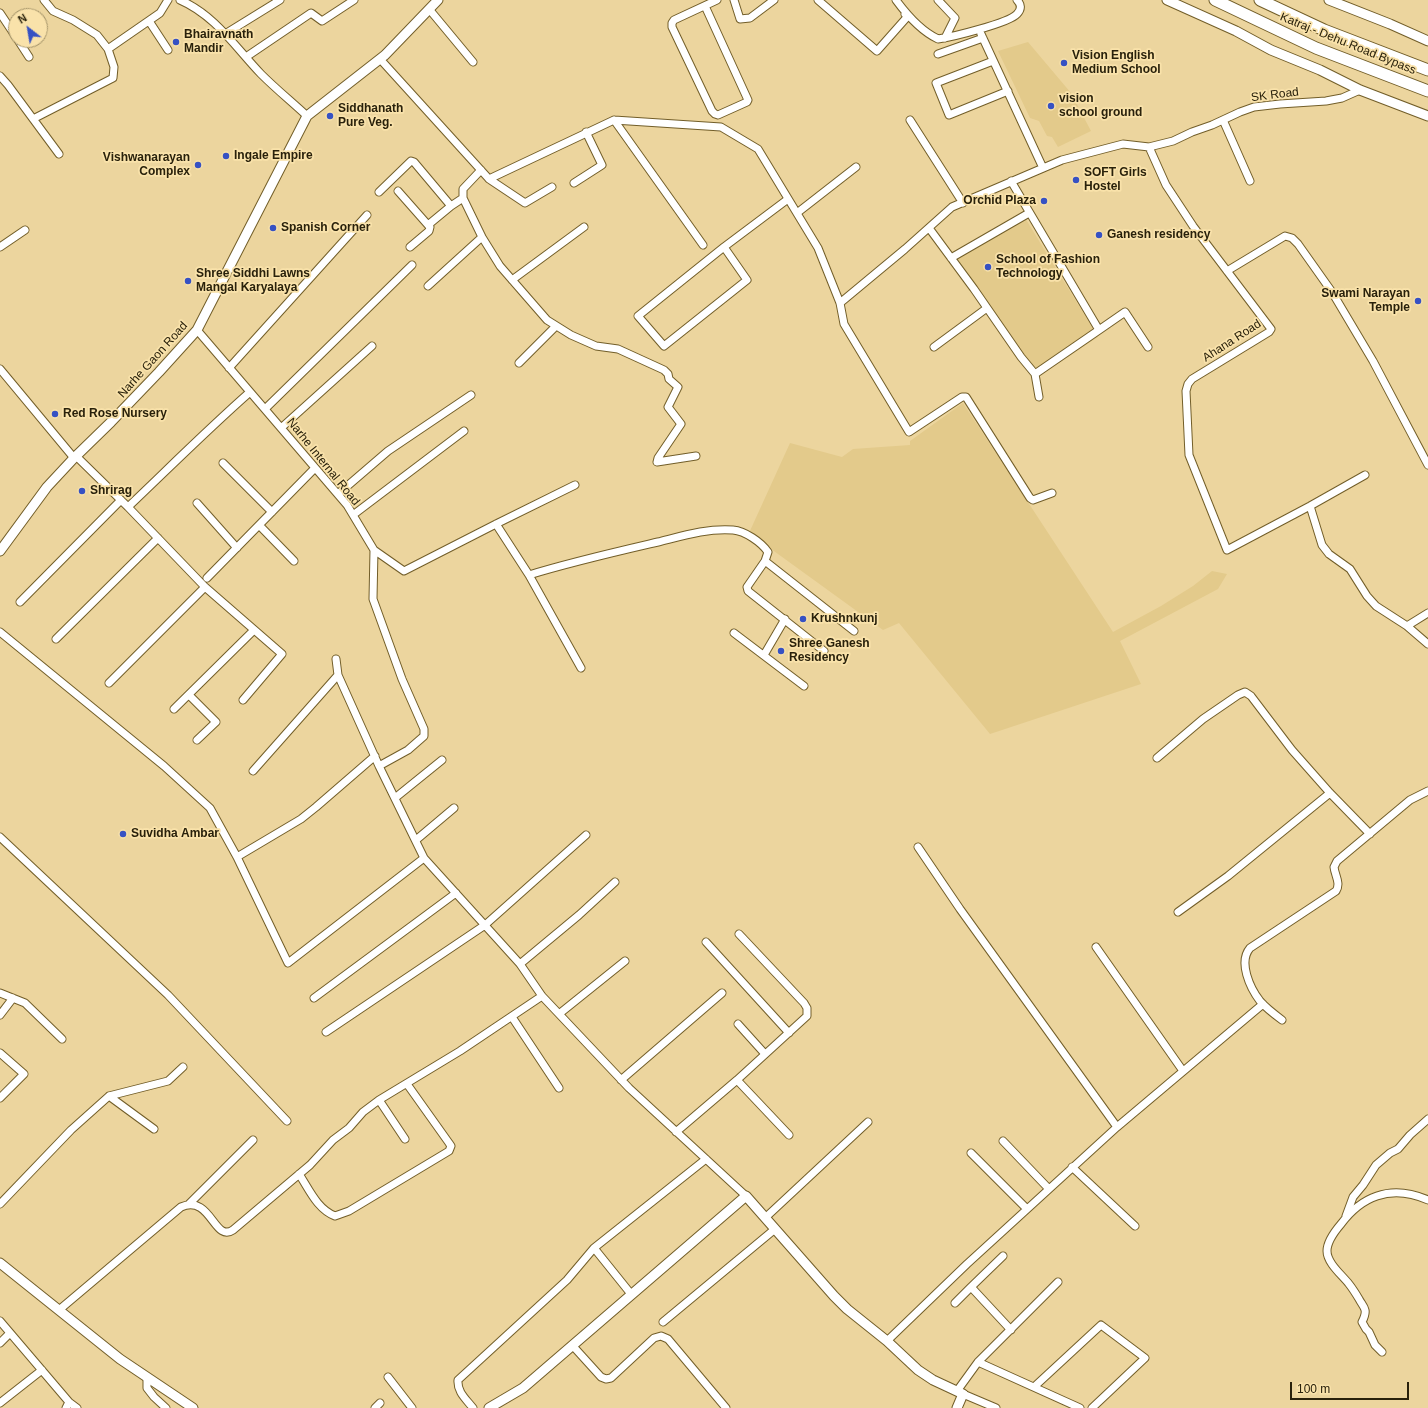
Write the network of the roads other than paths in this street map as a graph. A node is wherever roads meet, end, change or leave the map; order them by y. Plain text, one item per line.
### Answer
1 (44, 0) edge
2 (168, 0) edge
3 (180, 0) edge
4 (280, 0) edge
5 (354, 0) edge
6 (438, 0) edge
7 (717, 0) edge
8 (734, 0) edge
9 (774, 0) edge
10 (818, 0) edge
11 (890, 0) edge
12 (896, 0) edge
13 (938, 0) edge
14 (1017, 0) edge
15 (1167, 0) edge
16 (1215, 0) edge
17 (1260, 0) edge
18 (1329, 0) edge
19 (706, 6) junction
20 (429, 9) junction
21 (0, 13) edge
22 (908, 16) junction
23 (150, 21) junction
24 (8, 25) edge
25 (225, 34) junction
26 (945, 38) junction
27 (1428, 41) edge
28 (23, 48) edge
29 (108, 49) junction
30 (168, 50) dead end
31 (938, 54) dead end
32 (246, 56) junction
33 (29, 57) dead end
34 (380, 59) junction
35 (993, 61) junction
36 (473, 62) dead end
37 (1428, 70) edge
38 (0, 76) edge
39 (1360, 90) junction
40 (1008, 91) junction
41 (1428, 91) edge
42 (307, 116) junction
43 (1428, 116) edge
44 (33, 119) junction
45 (614, 120) junction
46 (910, 120) dead end
47 (1223, 120) junction
48 (586, 132) junction
49 (1150, 147) junction
50 (59, 154) dead end
51 (856, 167) dead end
52 (1043, 168) junction
53 (481, 170) junction
54 (489, 179) junction
55 (1011, 181) junction
56 (1250, 181) dead end
57 (574, 183) dead end
58 (552, 187) dead end
59 (398, 191) dead end
60 (379, 192) dead end
61 (463, 198) junction
62 (788, 199) junction
63 (963, 203) junction
64 (451, 206) junction
65 (797, 213) junction
66 (1030, 213) junction
67 (367, 215) dead end
68 (428, 225) junction
69 (584, 227) dead end
70 (929, 228) junction
71 (25, 230) dead end
72 (482, 237) junction
73 (703, 245) dead end
74 (0, 247) edge
75 (410, 247) dead end
76 (724, 247) junction
77 (952, 258) junction
78 (412, 265) dead end
79 (1227, 271) junction
80 (512, 280) junction
81 (428, 286) dead end
82 (840, 302) junction
83 (988, 308) junction
84 (556, 326) junction
85 (197, 330) junction
86 (1099, 330) junction
87 (372, 346) dead end
88 (934, 347) dead end
89 (1148, 347) dead end
90 (519, 363) dead end
91 (229, 368) junction
92 (0, 369) edge
93 (1035, 374) junction
94 (250, 392) junction
95 (471, 395) dead end
96 (1038, 397) dead end
97 (265, 409) junction
98 (281, 428) junction
99 (464, 431) dead end
100 (696, 456) dead end
101 (75, 457) junction
102 (223, 463) dead end
103 (1428, 465) edge
104 (315, 468) junction
105 (1365, 475) dead end
106 (575, 484) dead end
107 (1052, 493) dead end
108 (338, 494) junction
109 (120, 500) junction
110 (197, 503) dead end
111 (128, 506) junction
112 (1310, 506) junction
113 (272, 512) junction
114 (353, 515) junction
115 (496, 524) junction
116 (259, 525) junction
117 (158, 538) junction
118 (237, 548) junction
119 (374, 550) junction
120 (0, 551) edge
121 (294, 561) dead end
122 (765, 561) junction
123 (529, 575) junction
124 (207, 578) dead end
125 (205, 586) junction
126 (20, 602) dead end
127 (1428, 613) edge
128 (785, 619) junction
129 (1407, 626) junction
130 (254, 630) junction
131 (0, 632) edge
132 (854, 632) dead end
133 (734, 633) dead end
134 (56, 639) dead end
135 (1428, 644) edge
136 (824, 651) dead end
137 (764, 655) junction
138 (336, 658) dead end
139 (581, 668) dead end
140 (338, 675) junction
141 (109, 683) dead end
142 (804, 686) dead end
143 (189, 695) junction
144 (243, 700) dead end
145 (174, 709) dead end
146 (198, 740) dead end
147 (375, 756) junction
148 (1157, 758) dead end
149 (442, 760) dead end
150 (379, 766) junction
151 (253, 771) dead end
152 (1428, 791) edge
153 (1330, 793) junction
154 (395, 798) junction
155 (454, 808) dead end
156 (1370, 834) junction
157 (586, 835) dead end
158 (0, 837) edge
159 (416, 840) junction
160 (918, 847) dead end
161 (237, 857) junction
162 (424, 858) junction
163 (615, 882) dead end
164 (456, 893) junction
165 (1178, 912) dead end
166 (485, 925) junction
167 (739, 934) dead end
168 (706, 942) dead end
169 (1096, 947) dead end
170 (625, 961) dead end
171 (520, 964) junction
172 (0, 993) edge
173 (722, 993) dead end
174 (542, 996) junction
175 (13, 998) junction
176 (314, 998) dead end
177 (1263, 1004) junction
178 (559, 1014) junction
179 (0, 1015) edge
180 (512, 1016) junction
181 (1282, 1020) dead end
182 (738, 1024) dead end
183 (326, 1032) dead end
184 (789, 1033) junction
185 (62, 1039) dead end
186 (0, 1053) edge
187 (765, 1054) junction
188 (183, 1067) dead end
189 (1183, 1071) junction
190 (621, 1080) junction
191 (737, 1080) junction
192 (407, 1084) junction
193 (559, 1088) dead end
194 (109, 1096) junction
195 (0, 1098) edge
196 (379, 1100) junction
197 (1428, 1119) edge
198 (286, 1121) dead end
199 (868, 1122) dead end
200 (1117, 1127) junction
201 (154, 1129) dead end
202 (676, 1132) junction
203 (789, 1135) dead end
204 (406, 1139) dead end
205 (253, 1140) dead end
206 (1003, 1141) dead end
207 (971, 1153) dead end
208 (706, 1159) junction
209 (1072, 1167) junction
210 (299, 1174) junction
211 (1049, 1189) junction
212 (746, 1196) junction
213 (1428, 1200) edge
214 (0, 1204) edge
215 (189, 1204) junction
216 (1027, 1209) junction
217 (1346, 1217) junction
218 (765, 1218) junction
219 (1135, 1226) dead end
220 (775, 1229) junction
221 (594, 1248) junction
222 (1003, 1256) dead end
223 (2, 1268) edge
224 (1058, 1282) dead end
225 (971, 1287) junction
226 (631, 1294) junction
227 (956, 1303) dead end
228 (59, 1310) junction
229 (0, 1321) edge
230 (663, 1322) dead end
231 (1011, 1330) junction
232 (10, 1334) junction
233 (887, 1341) junction
234 (0, 1342) edge
235 (572, 1345) junction
236 (1382, 1352) dead end
237 (978, 1362) junction
238 (42, 1370) junction
239 (147, 1377) junction
240 (388, 1377) dead end
241 (1034, 1387) junction
242 (960, 1393) junction
243 (0, 1402) edge
244 (68, 1405) edge
245 (77, 1408) edge
246 (166, 1408) edge
247 (193, 1408) edge
248 (412, 1408) edge
249 (473, 1408) edge
250 (489, 1408) edge
251 (726, 1408) edge
252 (957, 1408) edge
253 (996, 1408) edge
254 (1080, 1408) edge
255 (1092, 1408) edge

1 - 29 street
2 - 23 street
3 - 25 street
4 - 25 street
5 - 32 street
6 - 20 street
7 - 19 street
8 - 9 street
10 - 22 street
11 - 22 street
12 - 22 street
13 - 26 street
14 - 26 street
15 - 39 street
16 - 41 highway, Katraj - Dehu Road Bypass
17 - 37 highway, Katraj - Dehu Road Bypass
18 - 27 street
19 - 19 street
20 - 34 street
20 - 36 street
21 - 24 street
22 - 26 street
23 - 29 street
23 - 30 street
25 - 32 street
28 - 33 street
29 - 44 street
31 - 35 street
32 - 42 street
34 - 42 street
34 - 53 street
35 - 40 street
35 - 40 street
38 - 44 street
39 - 43 street
39 - 47 street, SK Road
40 - 52 street
42 - 85 street, Narhe Gaon Road
44 - 50 street
45 - 48 street
45 - 62 street
45 - 73 street
46 - 63 street
47 - 49 street, SK Road
47 - 56 street
48 - 54 street
48 - 57 street
49 - 52 street
49 - 79 street, Ahana Road
51 - 65 street
52 - 55 street
53 - 54 street
53 - 61 street
54 - 58 street
55 - 63 street
55 - 66 street
59 - 68 street
60 - 64 street
61 - 64 street
61 - 72 street
62 - 65 street
62 - 76 street
63 - 70 street
64 - 68 street
65 - 82 street
66 - 77 street
66 - 86 street
67 - 91 street
68 - 75 street
69 - 80 street
70 - 77 street
70 - 82 street
71 - 74 street
72 - 80 street
72 - 81 street
76 - 76 street
77 - 83 street
78 - 97 street
79 - 103 street
79 - 112 street, Ahana Road
80 - 84 street
82 - 107 street
83 - 88 street
83 - 93 street
84 - 90 street
84 - 100 street
85 - 91 street, Narhe Internal Road
85 - 101 street, Narhe Gaon Road
86 - 89 street
86 - 93 street
87 - 98 street
91 - 94 street, Narhe Internal Road
92 - 101 street
93 - 96 street
94 - 97 street, Narhe Internal Road
94 - 111 street
95 - 108 street
97 - 98 street, Narhe Internal Road
98 - 104 street, Narhe Internal Road
99 - 114 street
101 - 109 street
101 - 120 street, Narhe Gaon Road
102 - 113 street
104 - 108 street, Narhe Internal Road
104 - 113 street
105 - 112 street
106 - 115 street
108 - 114 street, Narhe Internal Road
109 - 111 street
109 - 126 street
110 - 118 street
111 - 117 street
112 - 129 street
113 - 116 street
114 - 119 street, Narhe Internal Road
115 - 119 street
115 - 123 street
116 - 118 street
116 - 121 street
117 - 125 street
117 - 134 street
118 - 124 street
119 - 150 street
122 - 123 street
122 - 128 street
122 - 132 street
123 - 139 street
125 - 130 street
125 - 141 street
127 - 129 street
128 - 136 street
128 - 137 street
129 - 135 street
130 - 143 street
130 - 144 street
131 - 161 street
133 - 137 street
137 - 142 street
138 - 140 street
140 - 147 street
140 - 151 street
143 - 145 street
143 - 146 street
147 - 150 street
147 - 161 street
148 - 153 street
149 - 154 street
150 - 154 street
152 - 156 street
153 - 156 street
153 - 165 street
154 - 159 street
155 - 159 street
156 - 177 street
157 - 166 street
158 - 198 street
159 - 162 street
160 - 200 street
161 - 162 street
162 - 164 street
163 - 171 street
164 - 166 street
164 - 176 street
166 - 171 street
166 - 183 street
167 - 184 street
168 - 184 street
169 - 189 street
170 - 178 street
171 - 174 street
172 - 175 street
173 - 190 street
174 - 178 street
174 - 180 street
175 - 179 street
175 - 185 street
177 - 181 street
177 - 189 street
178 - 190 street
180 - 192 street
180 - 193 street
182 - 187 street
184 - 187 street
186 - 195 street
187 - 191 street
188 - 194 street
189 - 200 street
190 - 202 street
191 - 202 street
191 - 203 street
192 - 196 street
192 - 210 street
194 - 201 street
194 - 214 street
196 - 204 street
196 - 210 street
197 - 217 street
199 - 218 street
200 - 209 street
202 - 208 street
205 - 215 street
206 - 211 street
207 - 216 street
208 - 212 street
208 - 221 street
209 - 211 street
209 - 219 street
210 - 215 street
211 - 216 street
212 - 218 street
212 - 226 street
213 - 217 street
215 - 228 street
216 - 233 street
217 - 236 street
218 - 220 street
220 - 230 street
220 - 233 street
221 - 226 street
221 - 249 street
222 - 225 street
223 - 228 street
224 - 231 street
225 - 227 street
225 - 231 street
226 - 235 street
228 - 239 street
229 - 232 street
231 - 237 street
232 - 234 street
232 - 238 street
233 - 242 street
235 - 250 street
235 - 251 street
237 - 241 street
237 - 242 street
238 - 243 street
238 - 244 street
239 - 246 street
239 - 247 street
240 - 248 street
241 - 254 street
241 - 255 street
242 - 252 street
242 - 253 street
244 - 245 street

